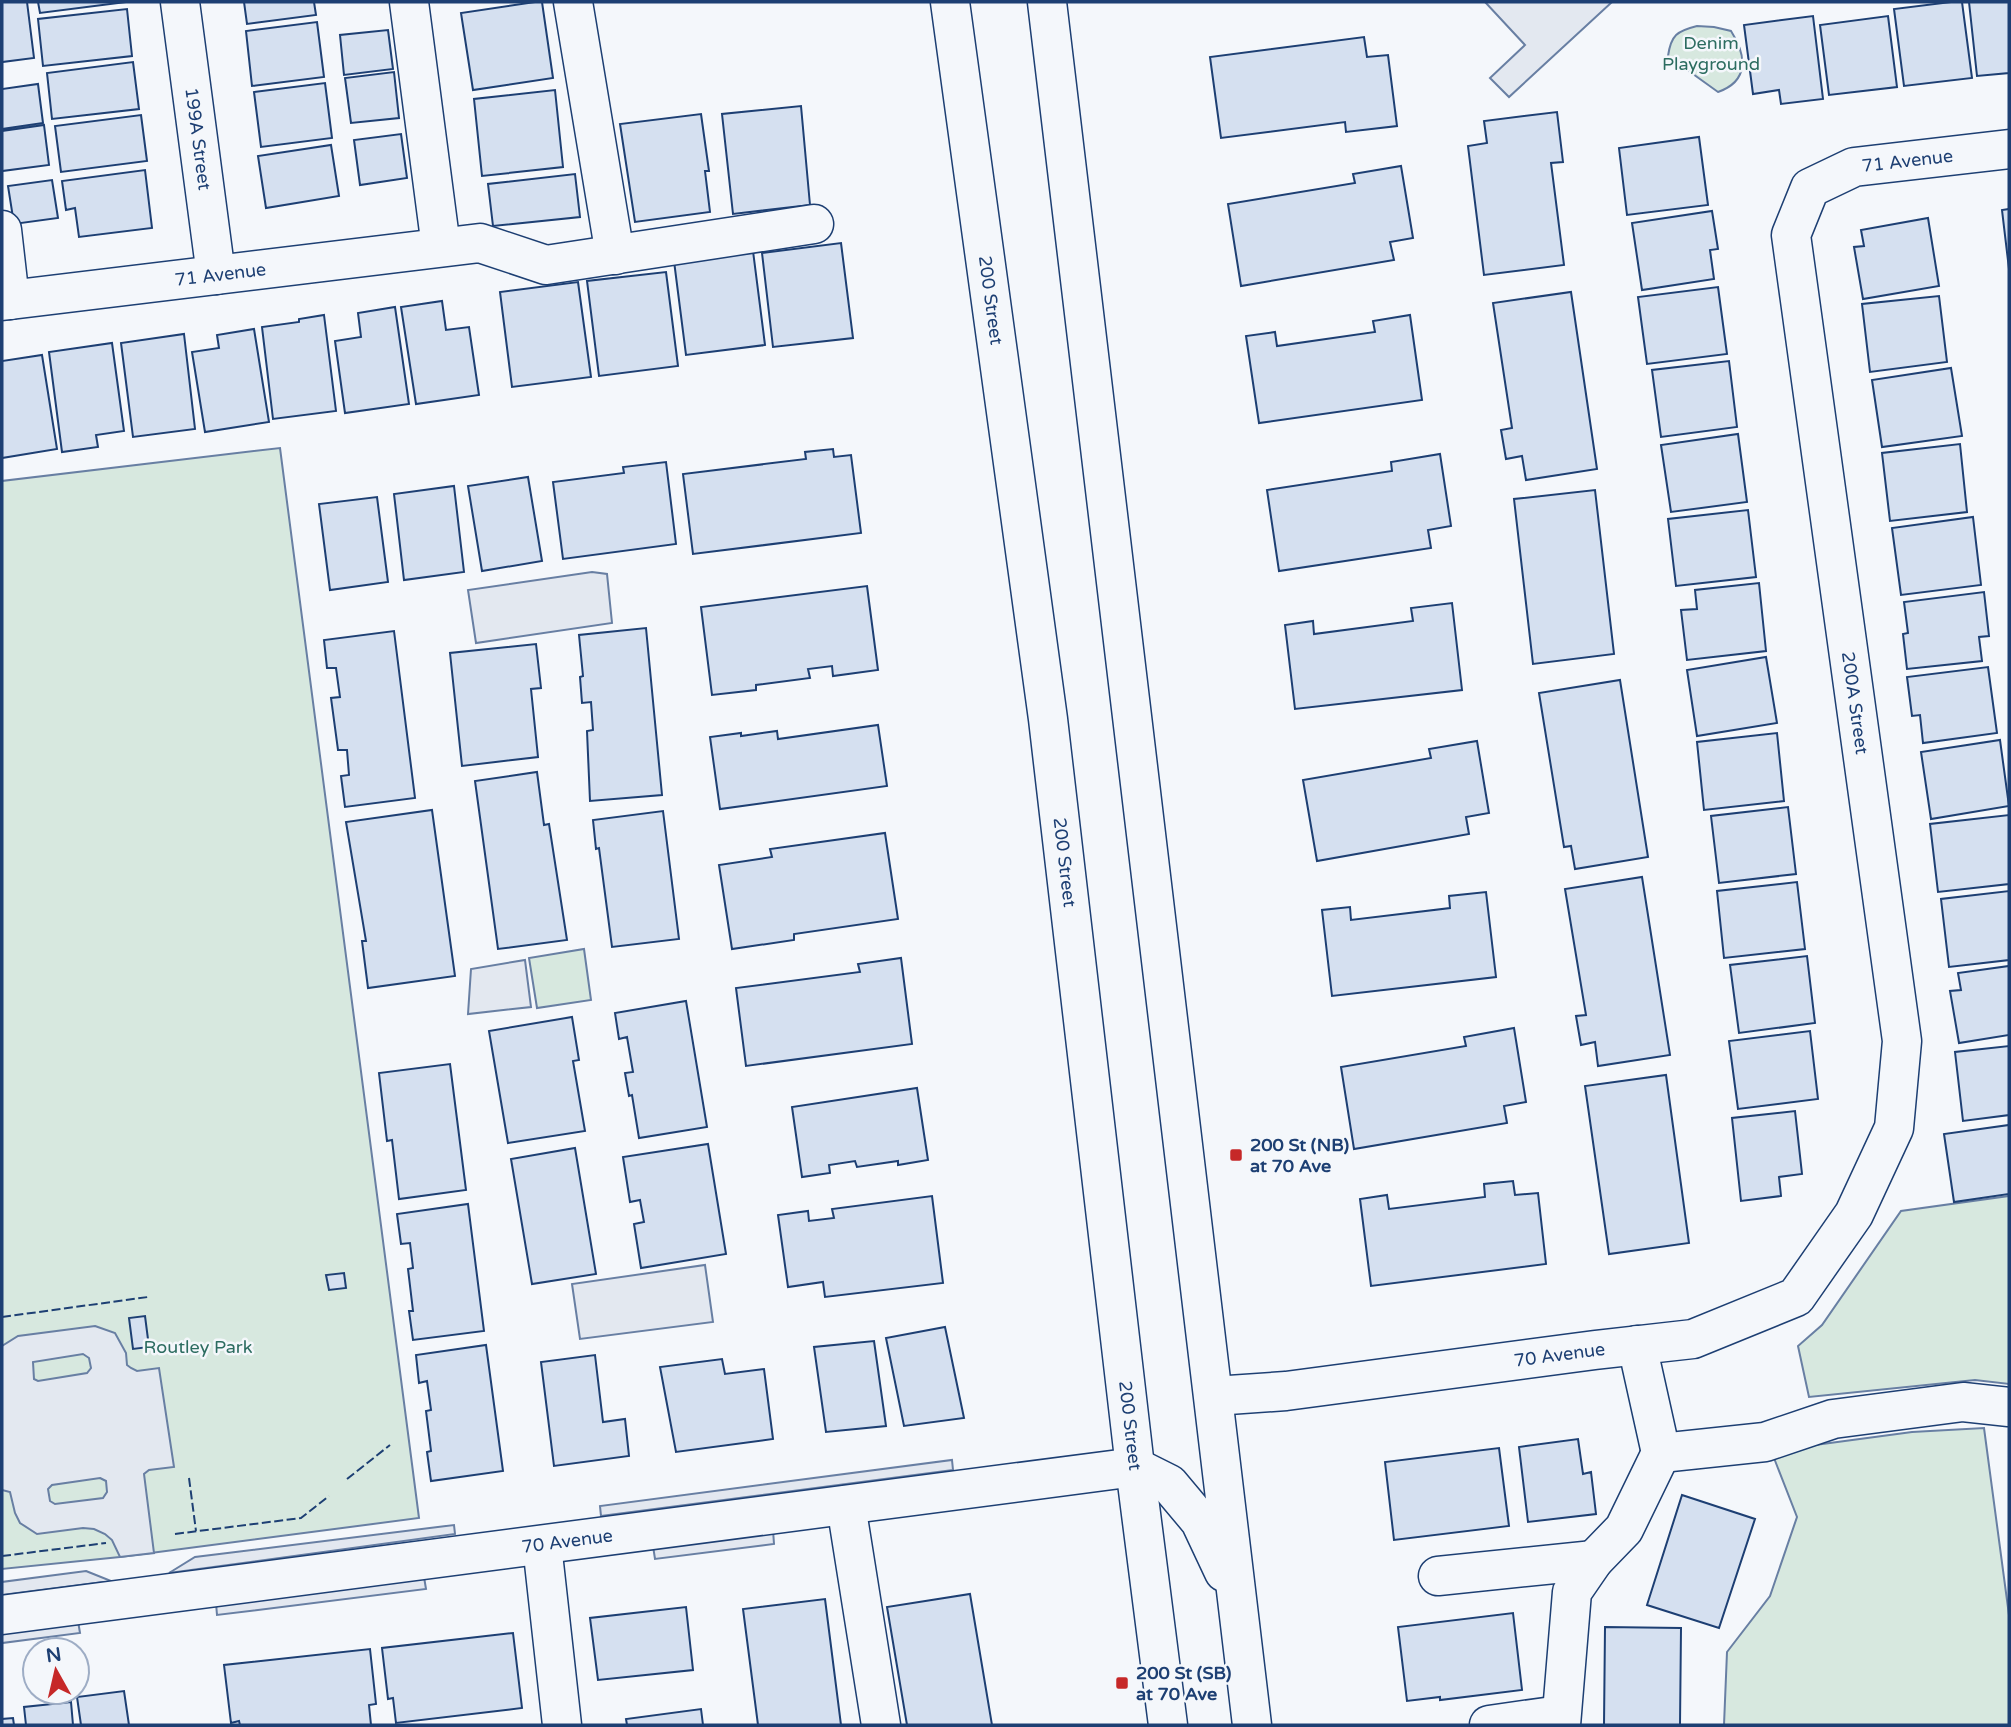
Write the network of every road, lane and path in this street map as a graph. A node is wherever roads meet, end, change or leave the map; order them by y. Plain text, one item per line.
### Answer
1 (180, 2) edge
2 (409, 2) edge
3 (573, 2) edge
4 (950, 2) edge
5 (1047, 2) edge
6 (2009, 149) edge
7 (1810, 188) joint
8 (814, 224) dead end
9 (2, 230) edge
10 (441, 247) junction
11 (615, 255) junction
12 (216, 275) junction
13 (6, 301) edge
14 (1854, 1214) joint
15 (1637, 1345) junction
16 (1214, 1396) junction
17 (2009, 1407) edge
18 (1661, 1453) junction
19 (1135, 1467) junction
20 (846, 1505) junction
21 (542, 1545) junction
22 (1594, 1560) junction
23 (1438, 1576) dead end
24 (1238, 1602) junction
25 (2, 1615) edge
26 (1561, 1720) edge
27 (562, 1725) edge
28 (881, 1725) edge
29 (1168, 1725) edge
30 (1252, 1725) edge
31 (1489, 1725) edge

1 - 12 street, 199A Street
2 - 10 street
3 - 11 street
4 - 19 street, 200 Street
5 - 16 street
6 - 7 street, 71 Avenue
7 - 14 street, 200A Street
8 - 11 street, 71 Avenue
9 - 13 street
10 - 11 street, 71 Avenue
10 - 12 street, 71 Avenue
12 - 13 street, 71 Avenue
14 - 15 street, 70 Avenue
15 - 16 street, 70 Avenue
15 - 18 street
16 - 24 street
17 - 18 street
18 - 22 street
19 - 20 street, 70 Avenue
19 - 24 street
19 - 29 street, 200 Street
20 - 21 street, 70 Avenue
20 - 28 street
21 - 25 street, 70 Avenue
21 - 27 street
22 - 23 street
22 - 26 street
24 - 30 street
26 - 31 street

